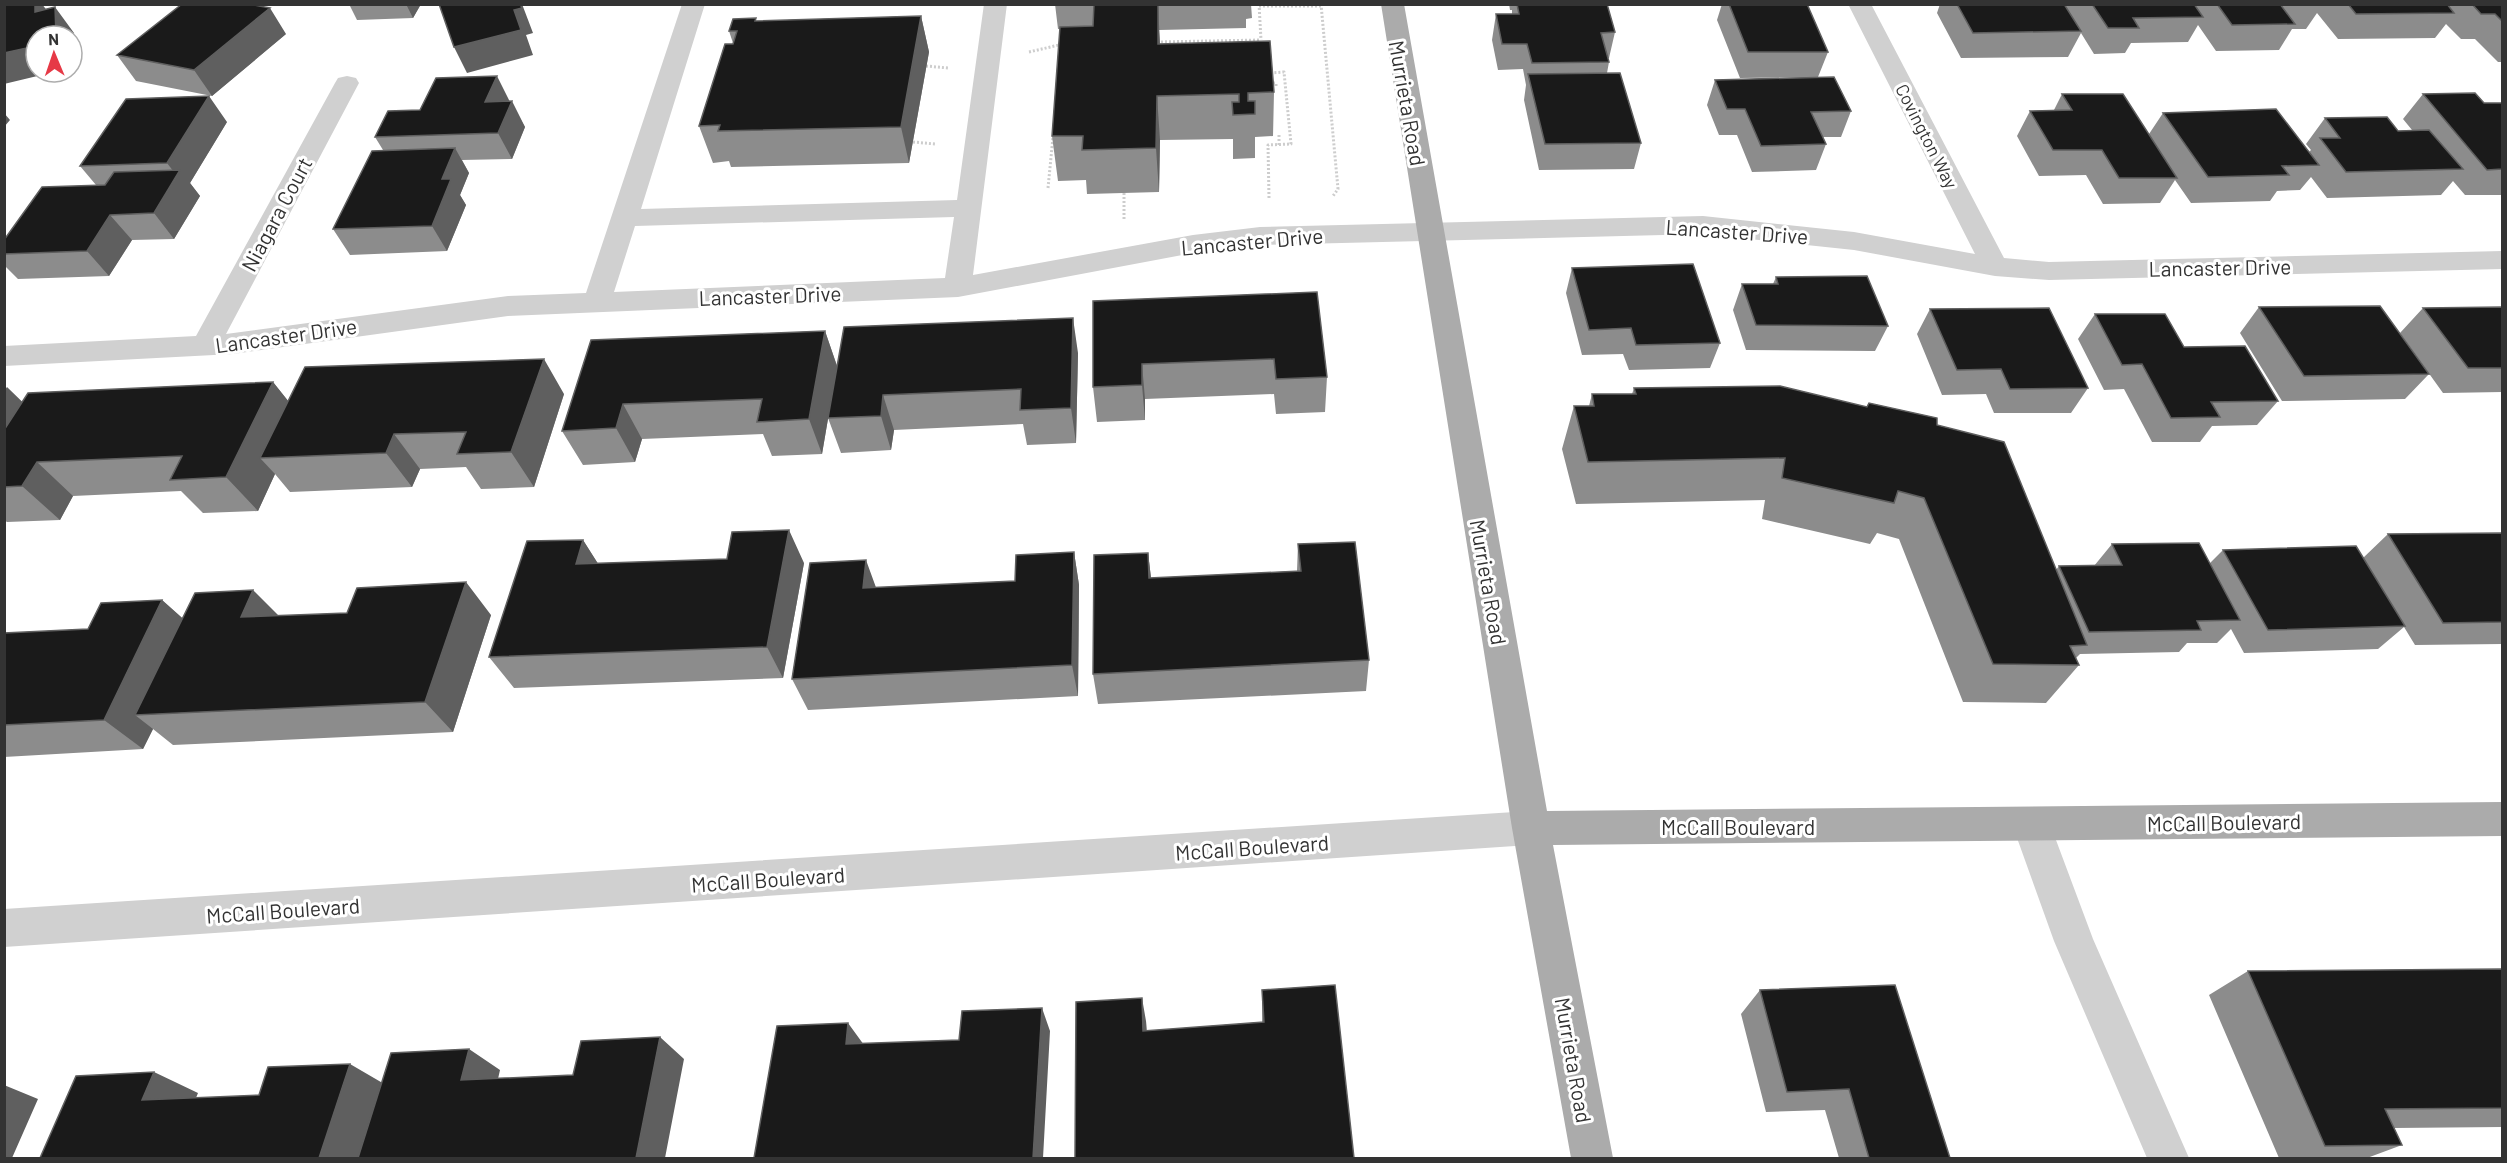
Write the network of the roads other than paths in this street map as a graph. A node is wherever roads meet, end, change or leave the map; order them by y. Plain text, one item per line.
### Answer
1 (694, 4) edge
2 (996, 4) edge
3 (1392, 4) edge
4 (1859, 4) edge
5 (347, 83) dead end
6 (969, 208) junction
7 (626, 218) junction
8 (1429, 231) junction
9 (2502, 260) edge
10 (1995, 267) junction
11 (958, 287) junction
12 (597, 302) junction
13 (205, 346) junction
14 (4, 356) edge
15 (2502, 819) edge
16 (2031, 824) junction
17 (1531, 828) junction
18 (4, 928) edge
19 (1592, 1158) edge
20 (2168, 1158) edge

1 - 7 street
2 - 6 street
3 - 8 main road, Murrieta Road
4 - 10 street, Covington Way
5 - 13 street, Niagara Court
6 - 7 street
6 - 11 street
7 - 12 street
8 - 10 street, Lancaster Drive
8 - 11 street, Lancaster Drive
8 - 17 main road, Murrieta Road
9 - 10 street, Lancaster Drive
11 - 12 street, Lancaster Drive
12 - 13 street, Lancaster Drive
13 - 14 street, Lancaster Drive
15 - 16 main road, McCall Boulevard
16 - 17 main road, McCall Boulevard
16 - 20 street
17 - 18 street, McCall Boulevard
17 - 19 main road, Murrieta Road

